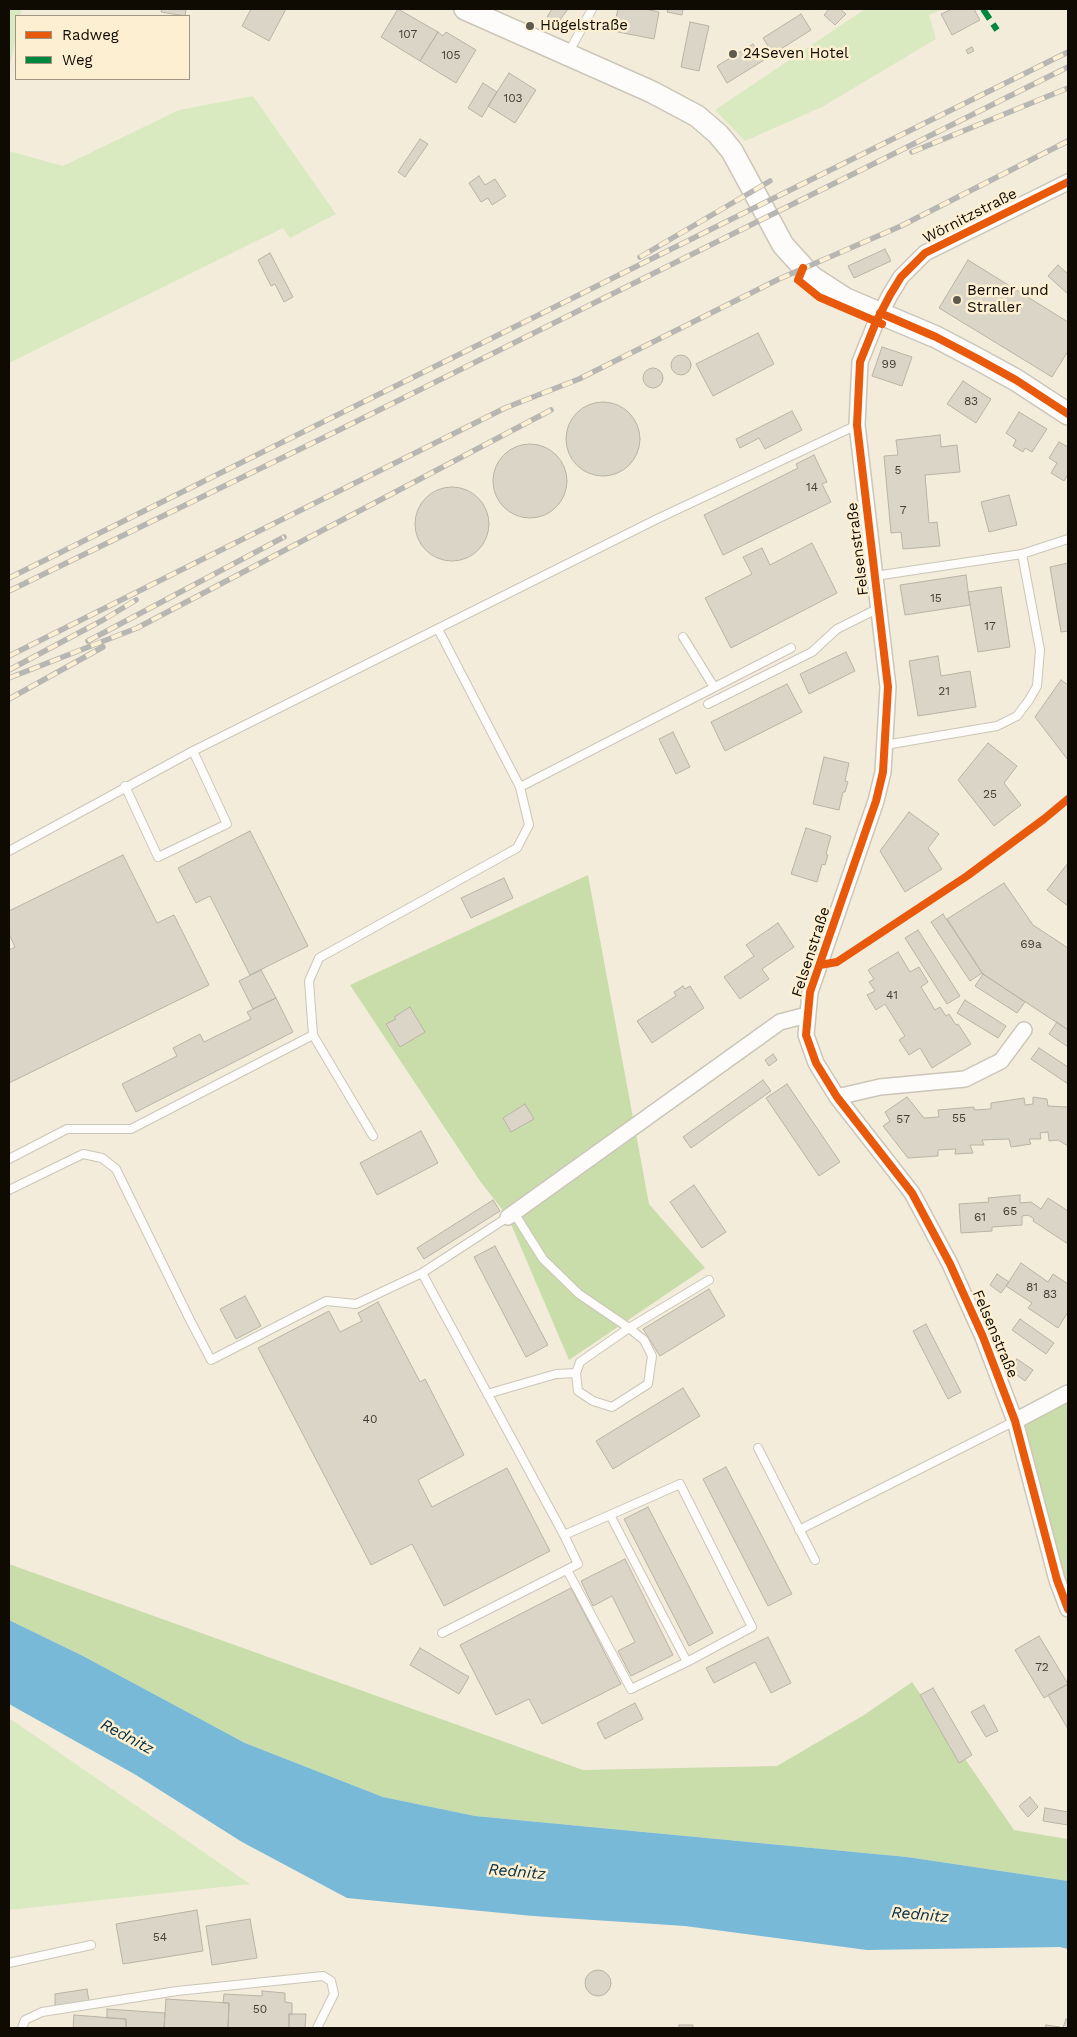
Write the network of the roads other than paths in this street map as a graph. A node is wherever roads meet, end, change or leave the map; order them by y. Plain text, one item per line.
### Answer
1 (465, 9) edge
2 (592, 9) edge
3 (568, 54) junction
4 (1068, 182) edge
5 (880, 313) junction
6 (1068, 414) edge
7 (857, 425) junction
8 (1068, 539) edge
9 (1022, 554) junction
10 (875, 576) junction
11 (878, 608) junction
12 (438, 629) junction
13 (683, 637) dead end
14 (791, 648) dead end
15 (714, 687) junction
16 (708, 704) dead end
17 (885, 745) junction
18 (193, 751) junction
19 (125, 786) junction
20 (520, 787) junction
21 (9, 851) edge
22 (807, 1015) junction
23 (1024, 1030) dead end
24 (313, 1035) junction
25 (837, 1097) junction
26 (373, 1136) dead end
27 (9, 1159) edge
28 (9, 1190) edge
29 (511, 1215) junction
30 (422, 1273) junction
31 (709, 1280) dead end
32 (629, 1328) junction
33 (576, 1373) junction
34 (1068, 1393) edge
35 (487, 1394) junction
36 (1015, 1421) junction
37 (758, 1448) dead end
38 (610, 1515) junction
39 (799, 1530) junction
40 (564, 1535) junction
41 (815, 1560) dead end
42 (567, 1570) junction
43 (1068, 1609) edge
44 (442, 1633) dead end
45 (687, 1662) junction
46 (91, 1945) dead end
47 (9, 1963) edge
48 (22, 2028) edge
49 (317, 2028) edge

1 - 3 main road
2 - 3 lane
3 - 5 main road
4 - 5 street, Wörnitzstraße
5 - 6 main road
5 - 7 street, Felsenstraße
7 - 10 street, Felsenstraße
7 - 12 lane
8 - 9 lane
9 - 10 lane
9 - 17 lane
10 - 11 street, Felsenstraße
11 - 16 lane
11 - 17 street, Felsenstraße
12 - 18 lane
12 - 20 lane
13 - 15 lane
14 - 15 lane
15 - 20 lane
17 - 22 street, Felsenstraße
18 - 19 lane
18 - 19 lane
19 - 21 lane
20 - 24 lane
22 - 25 street, Felsenstraße
22 - 29 street, Felsenstraße
23 - 25 street
24 - 26 lane
24 - 27 lane
25 - 36 street, Felsenstraße
28 - 30 lane
29 - 30 lane
29 - 32 lane
30 - 35 lane
31 - 32 lane
32 - 33 lane
32 - 33 lane
33 - 35 lane
34 - 36 street
35 - 40 lane
36 - 39 lane
36 - 43 street, Felsenstraße
37 - 39 lane
38 - 40 lane
38 - 45 lane
38 - 45 lane
39 - 41 lane
40 - 42 lane
42 - 44 lane
42 - 45 lane
46 - 47 lane
48 - 49 lane

